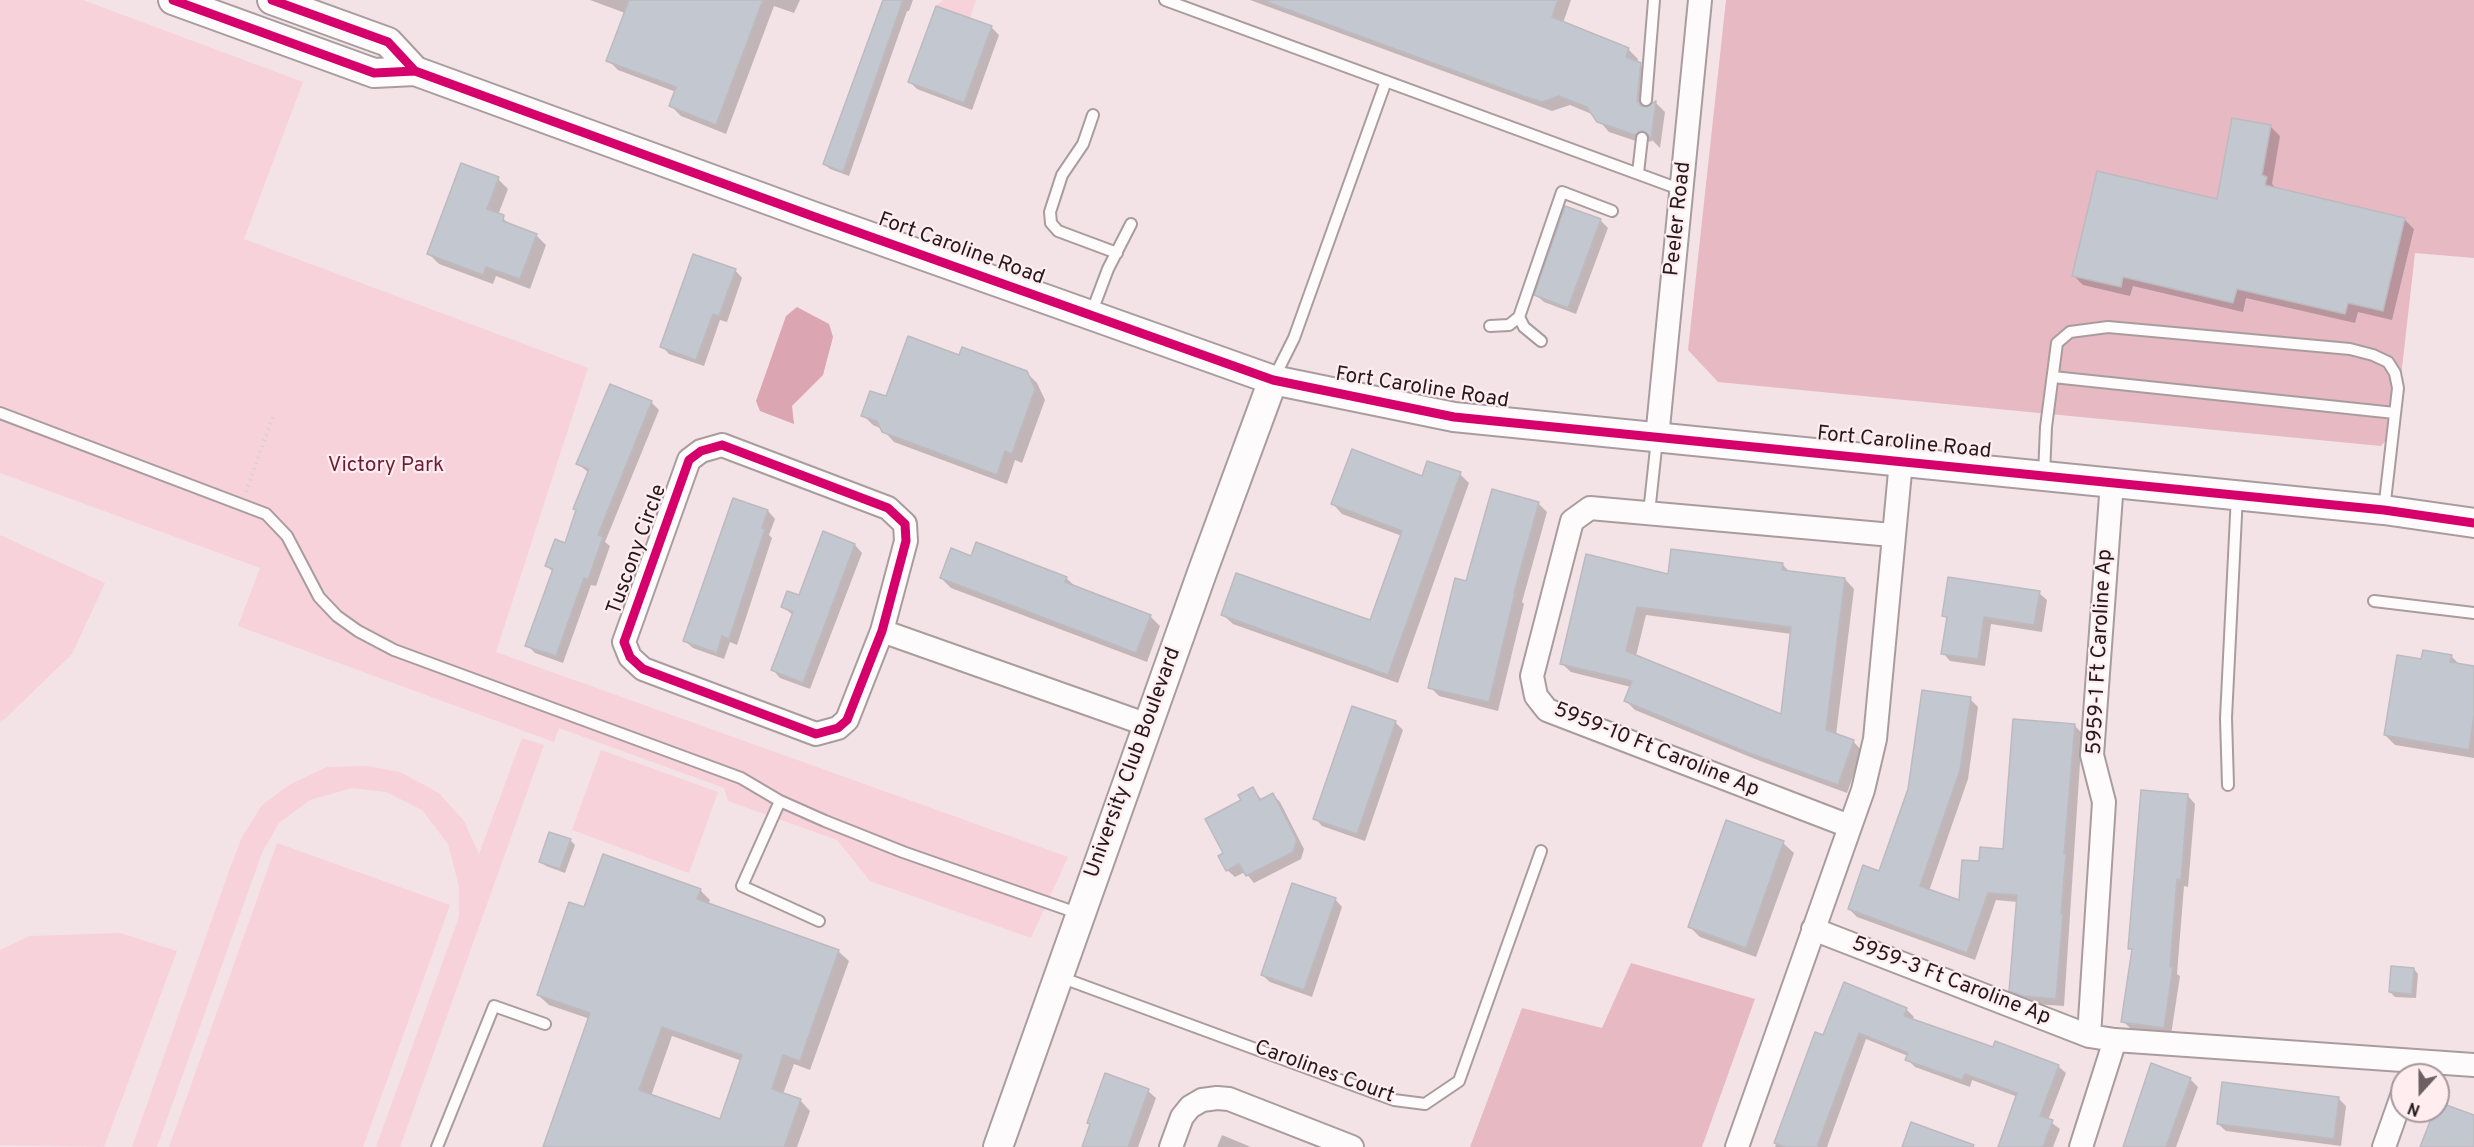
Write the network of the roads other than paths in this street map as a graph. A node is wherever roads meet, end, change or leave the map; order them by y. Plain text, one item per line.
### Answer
1 (173, 0) edge
2 (272, 0) edge
3 (1165, 0) edge
4 (1654, 0) edge
5 (1700, 0) edge
6 (415, 70) junction
7 (1386, 81) junction
8 (1646, 100) dead end
9 (1092, 115) dead end
10 (1642, 138) dead end
11 (1638, 173) junction
12 (1683, 190) junction
13 (1612, 211) dead end
14 (1131, 224) dead end
15 (1117, 253) junction
16 (1090, 316) junction
17 (1519, 317) junction
18 (1490, 326) dead end
19 (1541, 341) dead end
20 (2053, 377) junction
21 (1273, 380) junction
22 (0, 413) edge
23 (2395, 413) junction
24 (1657, 438) junction
25 (1901, 461) junction
26 (2044, 476) junction
27 (2112, 482) junction
28 (2237, 495) junction
29 (2384, 510) junction
30 (1649, 513) junction
31 (2474, 523) edge
32 (1892, 534) junction
33 (2374, 601) dead end
34 (2474, 613) edge
35 (882, 631) junction
36 (1148, 725) junction
37 (2228, 784) dead end
38 (780, 801) junction
39 (1849, 826) junction
40 (1541, 851) dead end
41 (1081, 914) junction
42 (819, 921) dead end
43 (1812, 929) junction
44 (1059, 976) junction
45 (545, 1024) dead end
46 (2089, 1036) junction
47 (2115, 1040) junction
48 (2474, 1065) edge
49 (2390, 1066) edge
50 (2450, 1066) edge
51 (2392, 1123) edge
52 (437, 1147) edge
53 (998, 1147) edge
54 (1171, 1147) edge
55 (1352, 1147) edge
56 (1737, 1147) edge
57 (2081, 1147) edge
58 (2384, 1147) edge

1 - 6 street, Fort Caroline Road
2 - 6 street, Fort Caroline Road
3 - 7 lane
4 - 8 lane
5 - 12 street, Peeler Road
6 - 16 street, Fort Caroline Road
7 - 11 lane
7 - 21 lane
9 - 15 lane
10 - 11 lane
11 - 12 lane
12 - 24 street, Peeler Road
13 - 17 lane
14 - 15 lane
15 - 16 lane
16 - 21 street, Fort Caroline Road
17 - 18 lane
17 - 19 lane
20 - 23 lane
20 - 23 lane
20 - 26 lane
21 - 24 street, Fort Caroline Road
21 - 36 street, University Club Boulevard
22 - 38 lane
23 - 29 lane
24 - 25 street, Fort Caroline Road
24 - 30 lane
25 - 26 street, Fort Caroline Road
25 - 32 street
26 - 27 street, Fort Caroline Road
27 - 28 street, Fort Caroline Road
27 - 46 street, 5959-1 Ft Caroline Ap
28 - 29 street, Fort Caroline Road
28 - 37 lane
29 - 31 street, Fort Caroline Road
30 - 32 street, 5959-10 Ft Caroline Ap
30 - 39 street, 5959-10 Ft Caroline Ap
32 - 39 street
33 - 34 lane
35 - 35 street, Tuscony Circle
35 - 36 street
36 - 41 street, University Club Boulevard
38 - 41 lane
38 - 42 lane
39 - 43 street
40 - 44 lane, Carolines Court
41 - 44 street, University Club Boulevard
43 - 46 street, 5959-3 Ft Caroline Ap
43 - 56 street
44 - 53 street, University Club Boulevard
45 - 52 lane
46 - 47 street, 5959-3 Ft Caroline Ap
47 - 49 street, 5959-3 Ft Caroline Ap
47 - 57 street
48 - 50 street, 5959-3 Ft Caroline Ap
51 - 58 street
54 - 55 street

